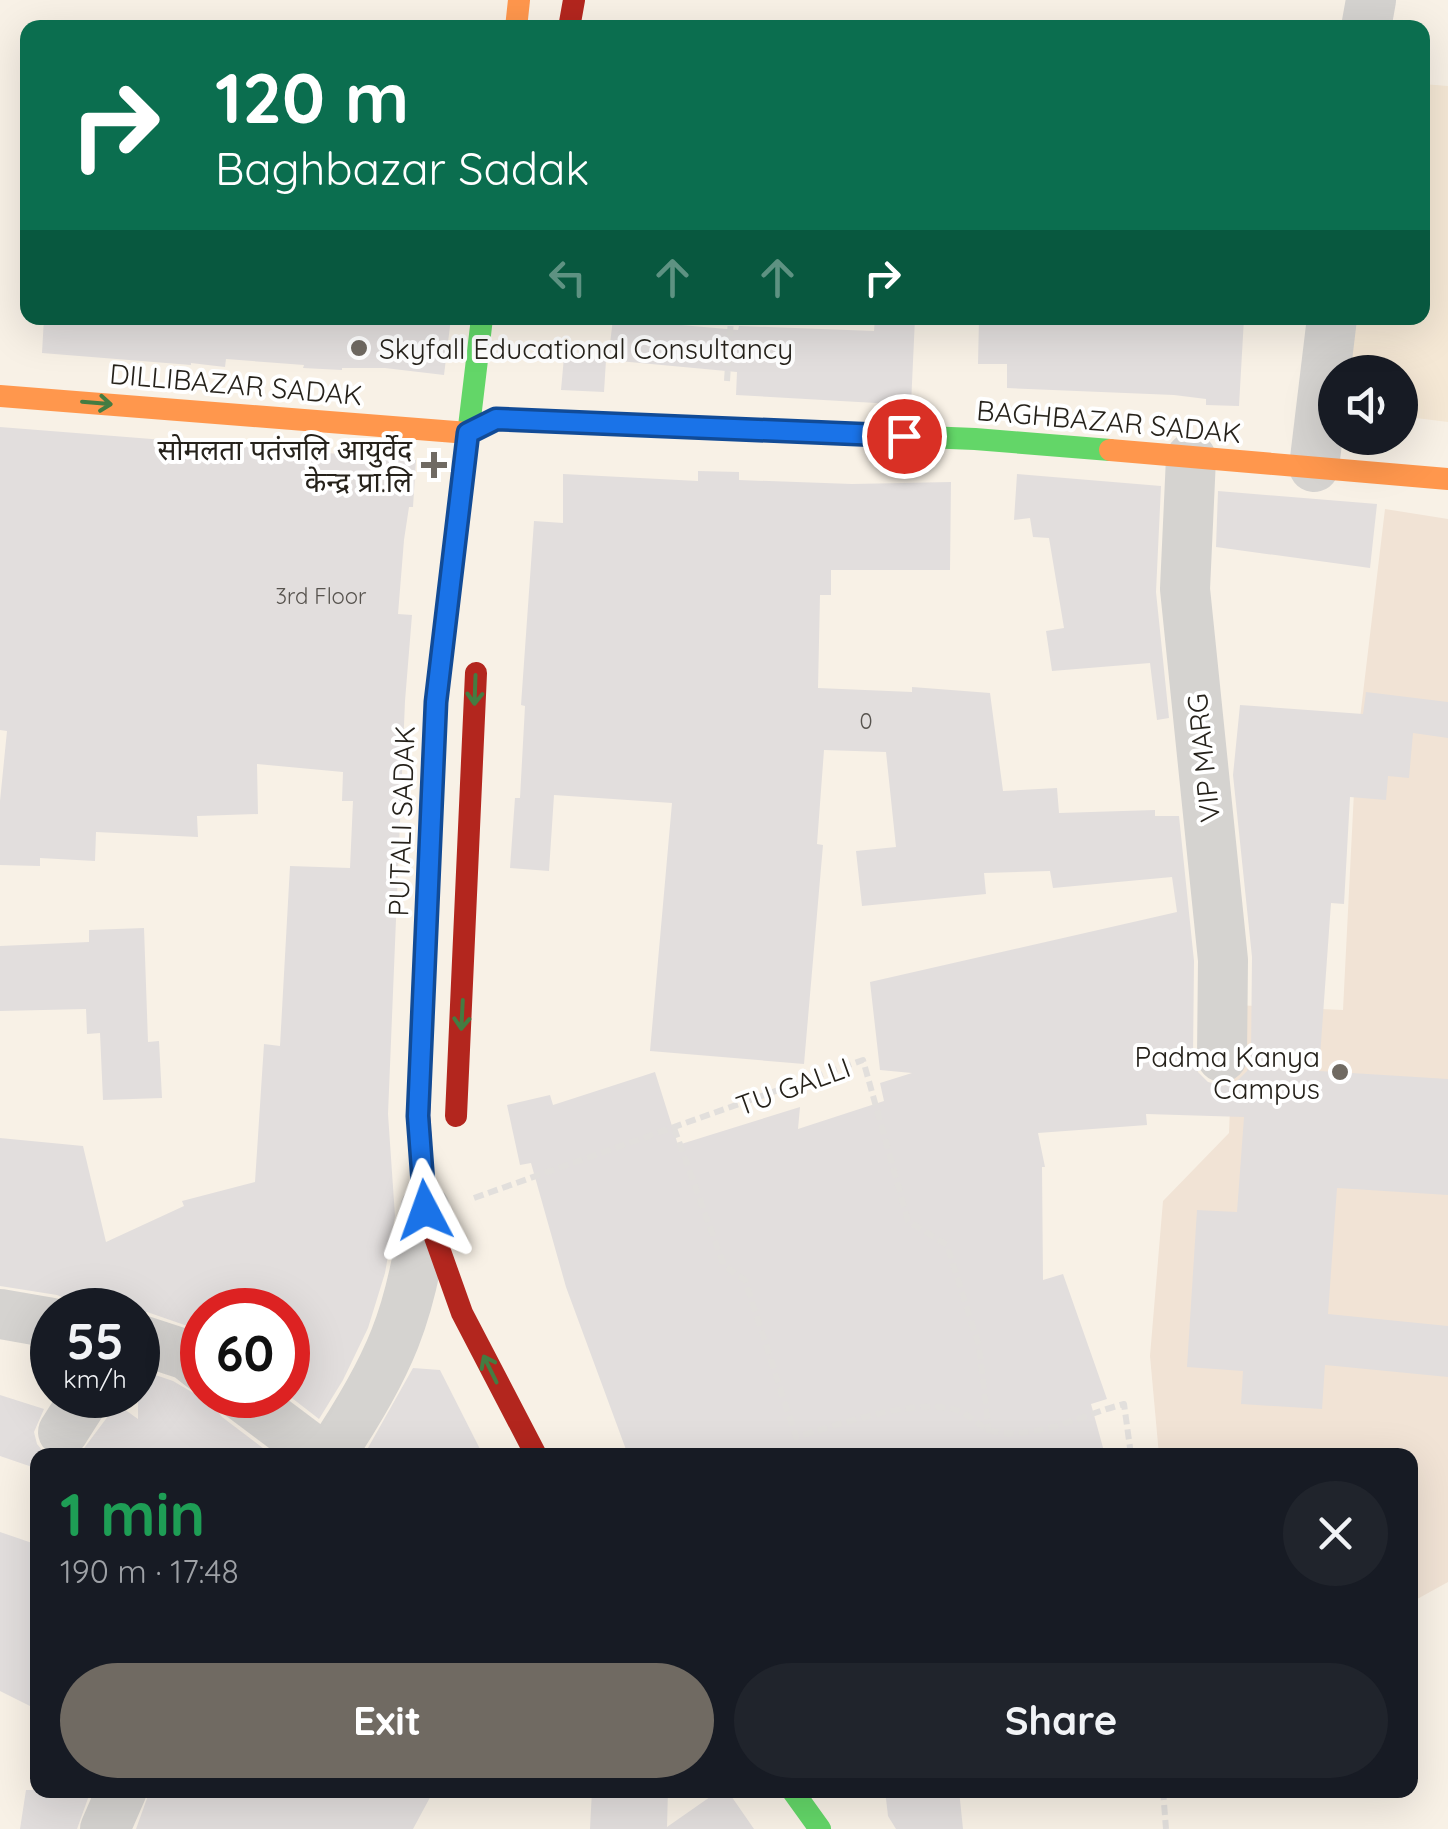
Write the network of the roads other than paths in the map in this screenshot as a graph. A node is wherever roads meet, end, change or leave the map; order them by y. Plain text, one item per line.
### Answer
1 (481, 325) edge
2 (1331, 325) edge
3 (0, 396) edge
4 (468, 433) junction
5 (1190, 458) junction
6 (1314, 467) junction
7 (1448, 480) edge
8 (477, 656) dead end
9 (1222, 1057) dead end
10 (454, 1136) dead end
11 (448, 1204) junction
12 (0, 1314) edge
13 (30, 1319) edge
14 (271, 1418) edge
15 (311, 1448) edge
16 (335, 1448) edge
17 (532, 1448) edge
18 (119, 1798) edge
19 (798, 1798) edge
20 (105, 1829) edge
21 (820, 1829) edge

1 - 4 main road, PUTALI SADAK
2 - 6 street
3 -> 4 main road, DILLIBAZAR SADAK
4 - 5 main road, BAGHBAZAR SADAK
4 - 11 main road, PUTALI SADAK
5 - 6 main road, BAGHBAZAR SADAK
5 - 9 street, VIP MARG
6 - 7 main road, BAGHBAZAR SADAK
8 -> 10 main road
11 - 16 street
17 -> 11 main road, PUTALI SADAK
12 - 13 street
14 - 15 street
18 - 20 street
19 - 21 main road

